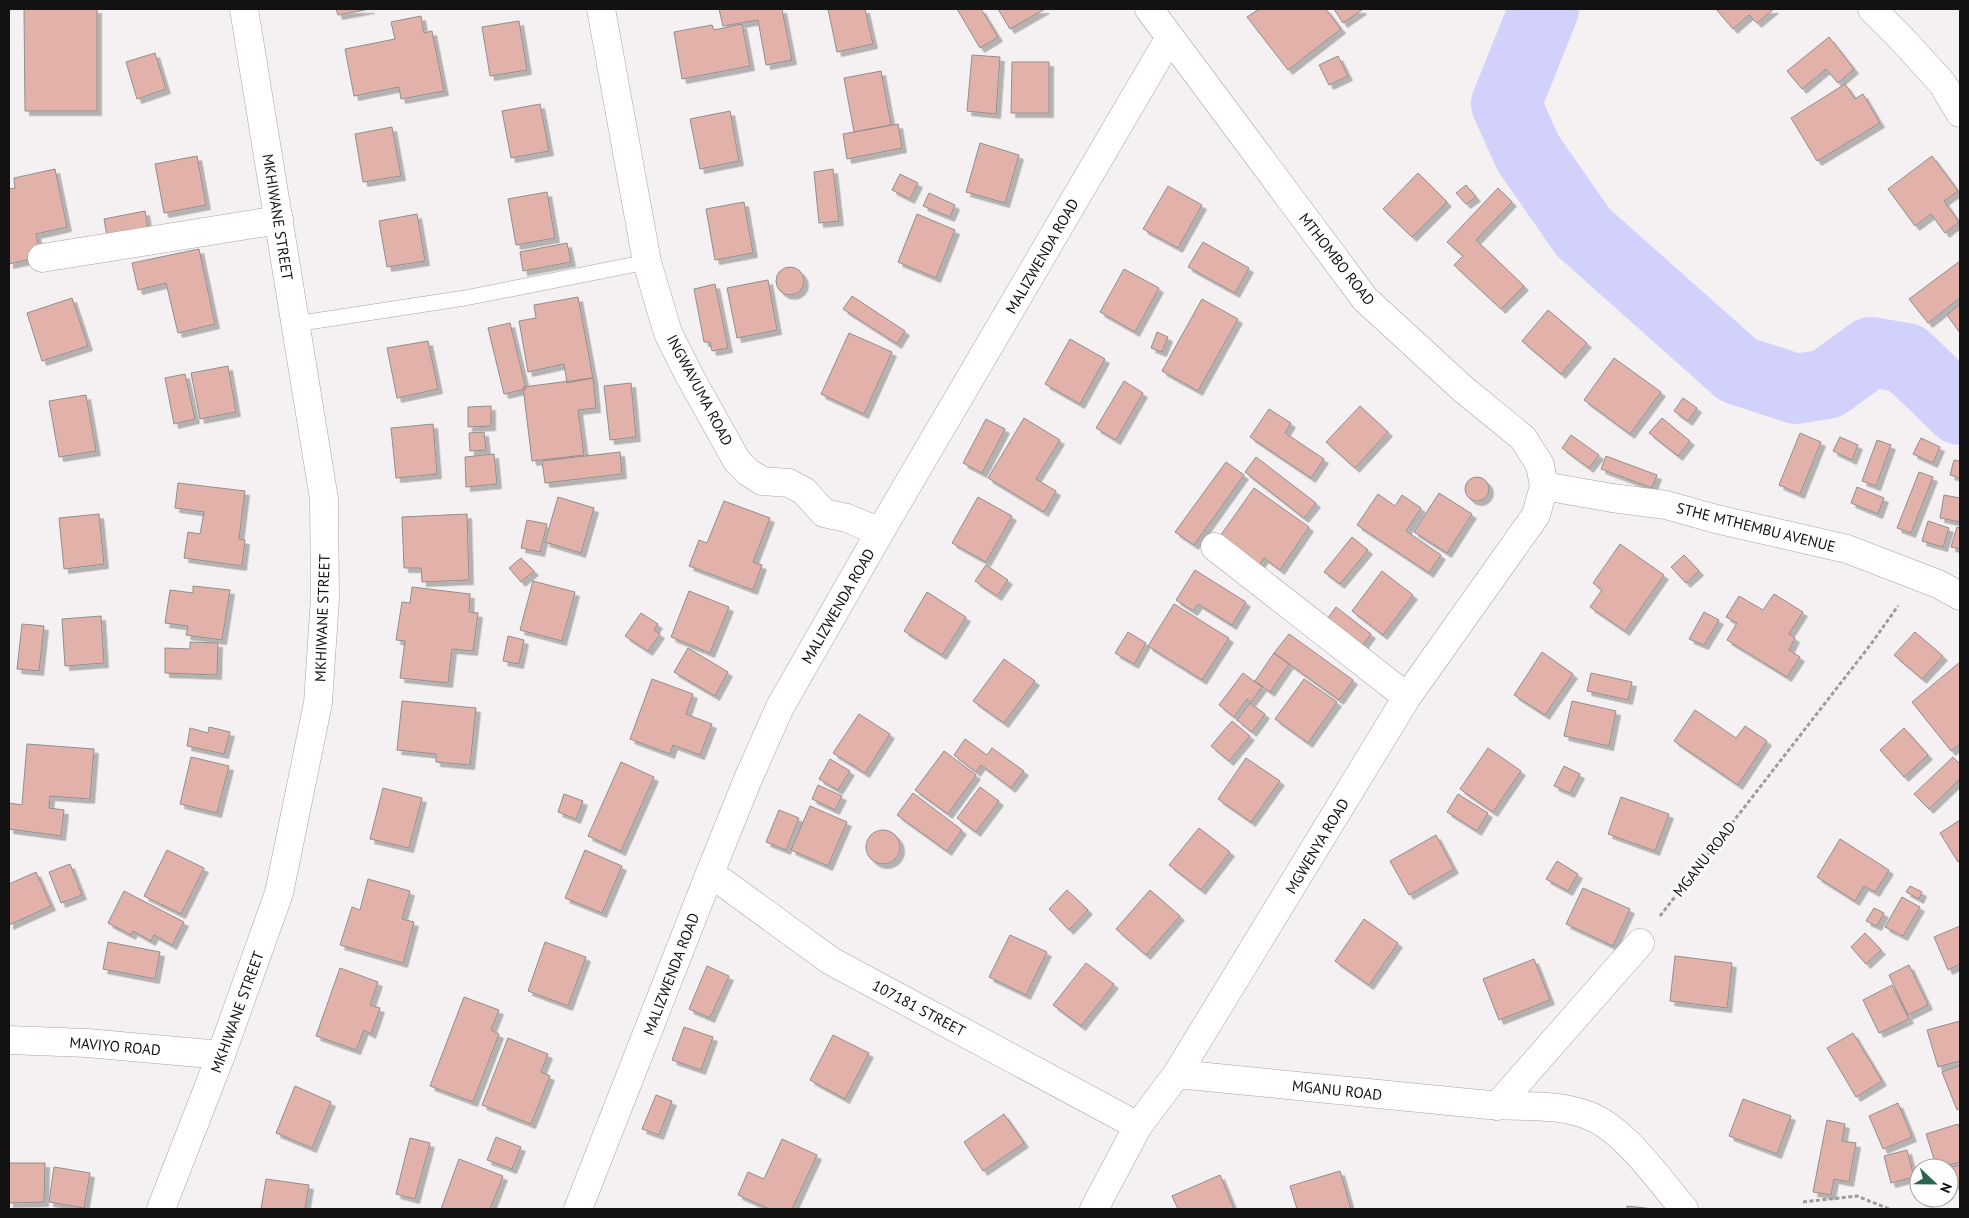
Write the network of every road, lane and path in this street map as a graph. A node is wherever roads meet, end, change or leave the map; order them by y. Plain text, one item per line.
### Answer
1 (244, 9) edge
2 (601, 9) edge
3 (1149, 9) edge
4 (1872, 9) edge
5 (1170, 38) junction
6 (1960, 113) edge
7 (278, 220) junction
8 (42, 258) dead end
9 (646, 262) junction
10 (296, 324) junction
11 (1544, 486) junction
12 (880, 532) junction
13 (1215, 547) dead end
14 (1960, 596) edge
15 (1900, 603) dead end
16 (1407, 697) junction
17 (710, 873) junction
18 (1640, 943) joint
19 (9, 1040) edge
20 (221, 1055) junction
21 (1177, 1074) junction
22 (1497, 1106) junction
23 (1138, 1126) junction
24 (1803, 1202) dead end
25 (161, 1209) edge
26 (578, 1209) edge
27 (1094, 1209) edge
28 (1684, 1209) edge
29 (1889, 1209) edge

1 - 7 street, MKHIWANE STREET
2 - 9 street, INGWAVUMA ROAD
3 - 5 street, MTHOMBO ROAD
4 - 6 street
5 - 11 street, MTHOMBO ROAD
5 - 12 street, MALIZWENDA ROAD
7 - 8 street
7 - 10 street, MKHIWANE STREET
9 - 10 lane
9 - 12 street, INGWAVUMA ROAD
10 - 20 street, MKHIWANE STREET
11 - 14 street, STHE MTHEMBU AVENUE
11 - 16 street, MGWENYA ROAD
12 - 17 street, MALIZWENDA ROAD
13 - 16 street
15 - 18 path, MGANU ROAD
16 - 21 street, MGWENYA ROAD
17 - 23 street, 107181 STREET
17 - 26 street, MALIZWENDA ROAD
18 - 22 street
19 - 20 street, MAVIYO ROAD
20 - 25 street, MKHIWANE STREET
21 - 22 street, MGANU ROAD
21 - 23 street, MGWENYA ROAD
22 - 28 street, MGANU ROAD
23 - 27 street, MGWENYA ROAD
24 - 29 path

